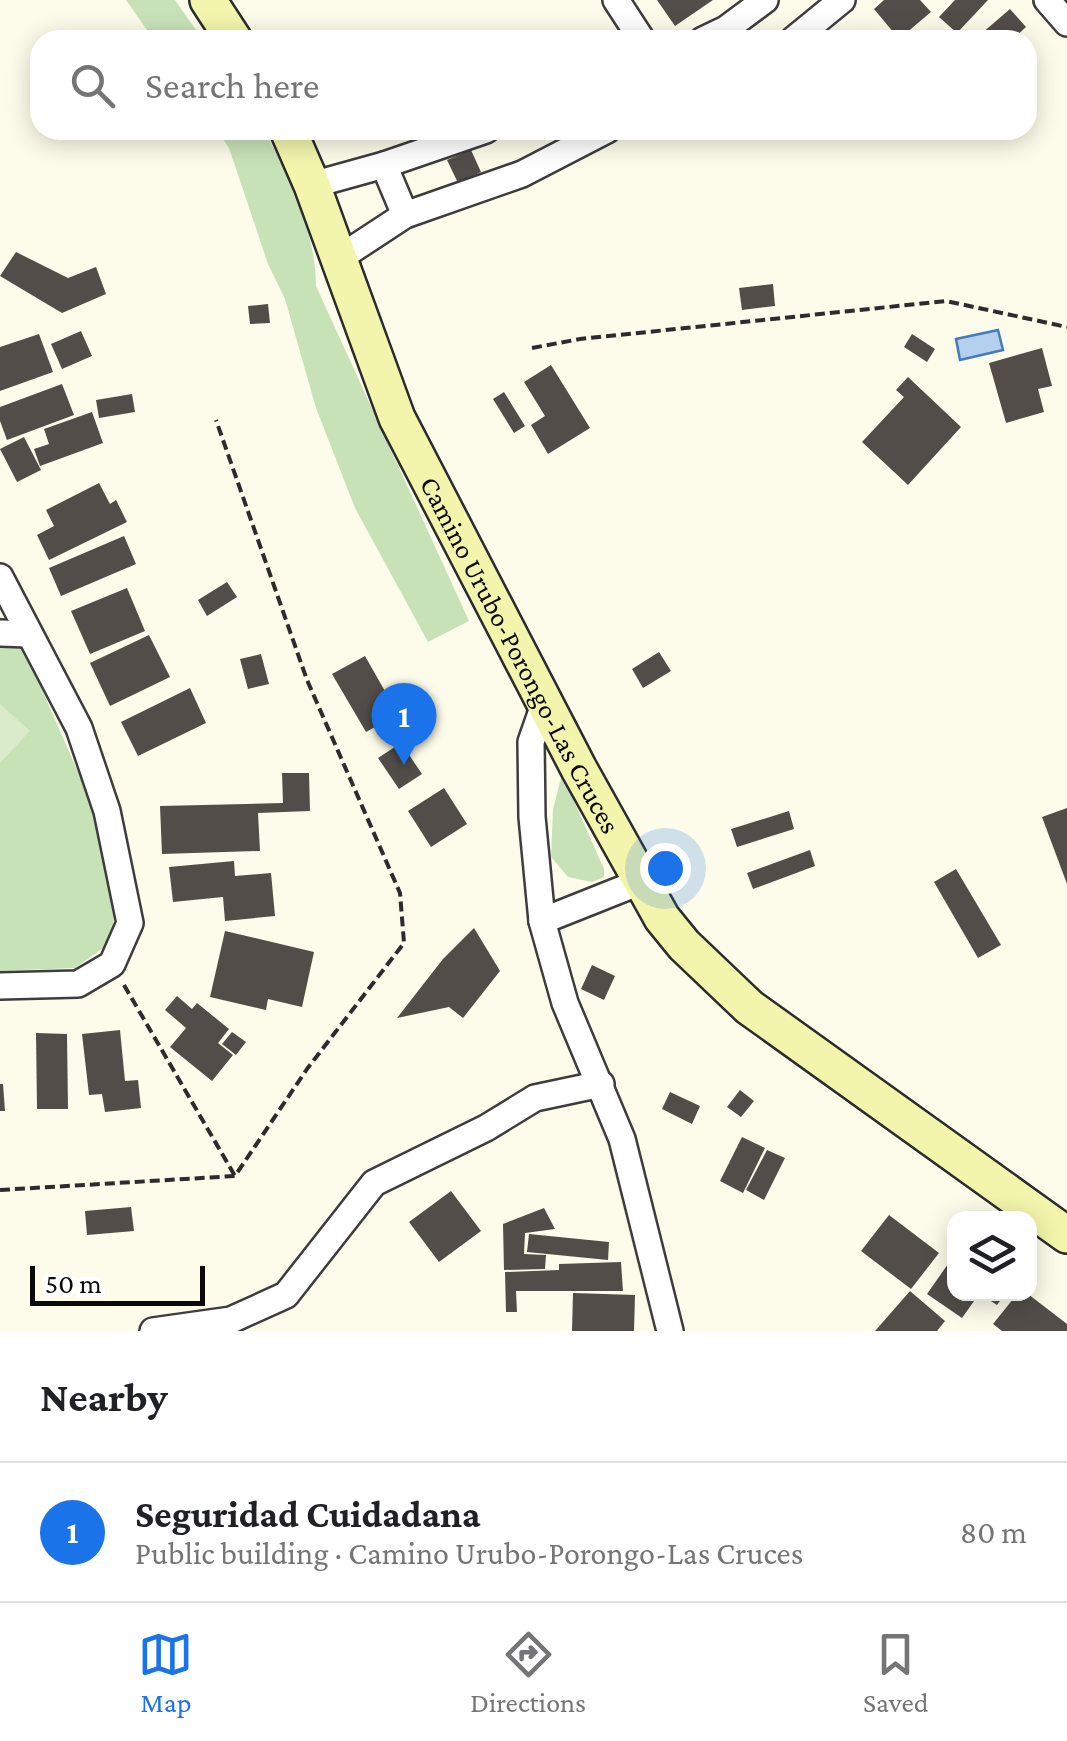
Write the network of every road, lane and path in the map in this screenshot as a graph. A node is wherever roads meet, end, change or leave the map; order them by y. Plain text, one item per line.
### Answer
1 (208, 0) edge
2 (616, 0) edge
3 (765, 0) edge
4 (842, 0) edge
5 (1048, 0) edge
6 (1067, 22) edge
7 (228, 30) edge
8 (636, 30) edge
9 (724, 30) edge
10 (805, 30) edge
11 (292, 140) edge
12 (457, 140) edge
13 (588, 140) edge
14 (384, 165) junction
15 (312, 185) junction
16 (405, 215) junction
17 (338, 259) junction
18 (1067, 327) edge
19 (532, 348) dead end
20 (216, 420) dead end
21 (0, 577) edge
22 (0, 633) edge
23 (28, 634) junction
24 (544, 702) junction
25 (640, 882) junction
26 (542, 920) junction
27 (112, 964) junction
28 (0, 986) edge
29 (601, 1084) junction
30 (235, 1176) junction
31 (0, 1190) edge
32 (1067, 1235) edge
33 (286, 1295) junction
34 (153, 1331) edge
35 (260, 1331) edge
36 (670, 1331) edge

1 - 7 main road
2 - 8 street
3 - 9 street
4 - 10 street
5 - 6 street
11 - 15 main road, Camino Urubo-Porongo-Las Cruces
12 - 14 street
13 - 16 street
14 - 15 street
14 - 16 street
15 - 17 main road, Camino Urubo-Porongo-Las Cruces
16 - 17 street
17 - 24 main road, Camino Urubo-Porongo-Las Cruces
18 - 19 path
20 - 30 path
21 - 23 street
22 - 23 street
23 - 27 street
24 - 25 main road, Camino Urubo-Porongo-Las Cruces
24 - 26 street
25 - 26 street
25 - 32 main road, Camino Urubo-Porongo-Las Cruces
26 - 29 street
27 - 28 street
27 - 30 path
29 - 33 street
29 - 36 street
30 - 31 path
33 - 34 street
33 - 35 street

